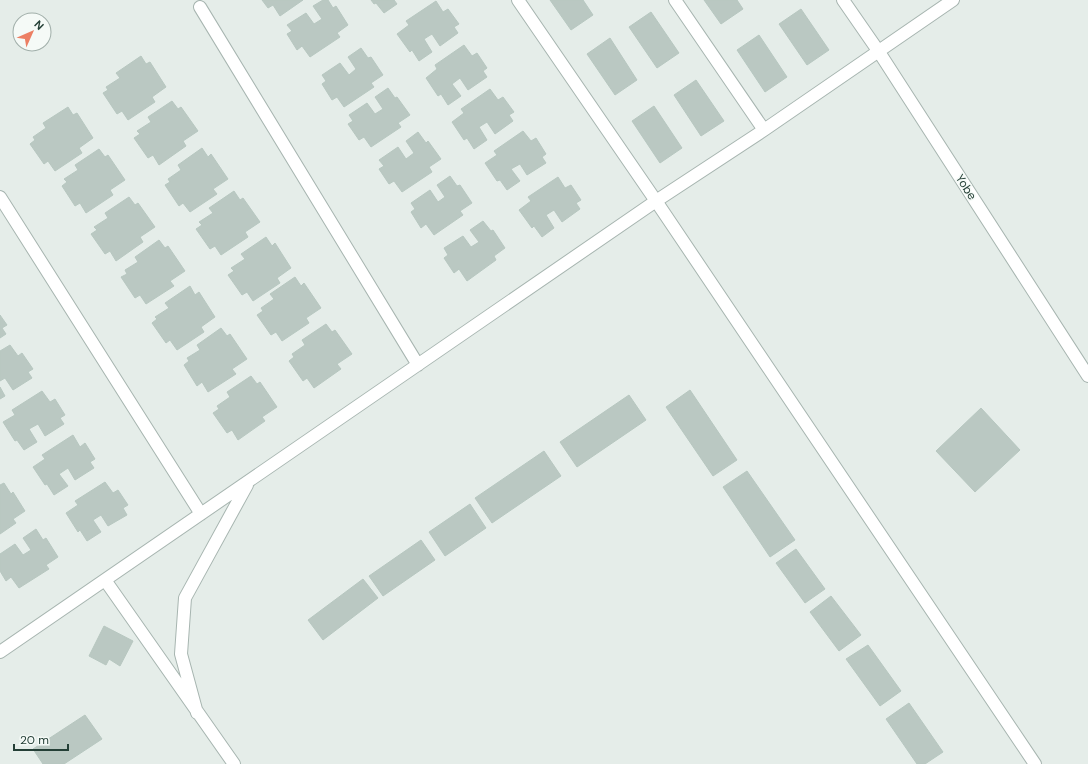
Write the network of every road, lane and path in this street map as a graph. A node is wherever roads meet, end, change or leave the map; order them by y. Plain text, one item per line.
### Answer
1 (518, 0) edge
2 (675, 0) edge
3 (842, 0) edge
4 (953, 0) edge
5 (200, 7) dead end
6 (879, 52) junction
7 (764, 130) junction
8 (0, 197) edge
9 (656, 201) junction
10 (418, 365) junction
11 (1088, 374) edge
12 (248, 482) junction
13 (201, 514) junction
14 (105, 580) junction
15 (0, 652) edge
16 (197, 713) junction
17 (234, 764) edge
18 (1035, 764) edge

1 - 9 street
2 - 7 street
3 - 6 street, Yobe
4 - 6 street
5 - 10 street
6 - 7 street
6 - 11 street, Yobe
7 - 9 street
8 - 13 street
9 - 10 street
9 - 18 street
10 - 12 street
12 - 13 street
12 - 16 street
13 - 14 street
14 - 15 street
14 - 16 street
16 - 17 street

